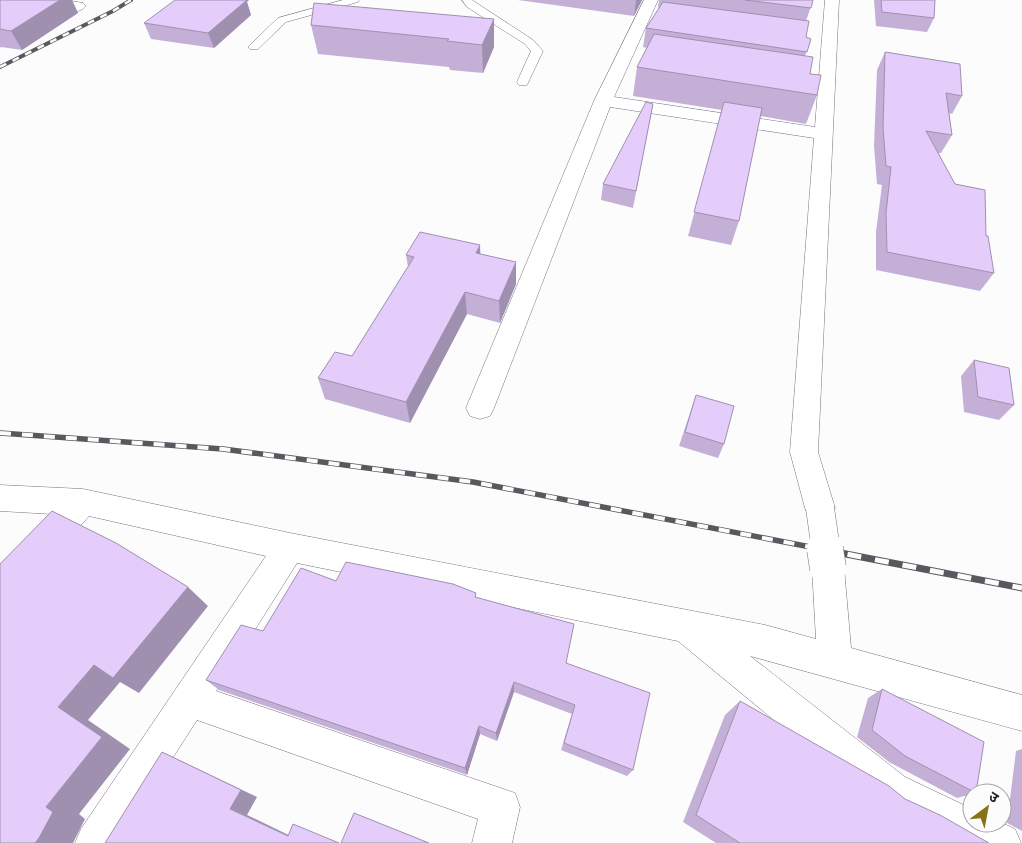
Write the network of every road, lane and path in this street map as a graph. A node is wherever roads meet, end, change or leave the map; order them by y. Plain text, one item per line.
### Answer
1 (28, 0) edge
2 (354, 0) edge
3 (467, 0) edge
4 (832, 0) edge
5 (78, 6) dead end
6 (654, 9) edge
7 (254, 47) dead end
8 (523, 82) dead end
9 (603, 101) junction
10 (824, 134) junction
11 (480, 408) dead end
12 (0, 498) edge
13 (83, 502) junction
14 (290, 547) junction
15 (0, 591) edge
16 (688, 628) junction
17 (835, 661) junction
18 (190, 700) junction
19 (1022, 713) edge
20 (95, 843) edge
21 (492, 843) edge
22 (1000, 843) edge

1 - 5 street
2 - 7 lane
3 - 8 lane
4 - 10 street
6 - 9 street
9 - 10 street
9 - 11 street
10 - 17 street, bridge
12 - 13 street
13 - 14 street
13 - 15 street
14 - 16 street
14 - 18 street
16 - 17 street
16 - 22 street
17 - 19 street
18 - 20 street
18 - 21 street

